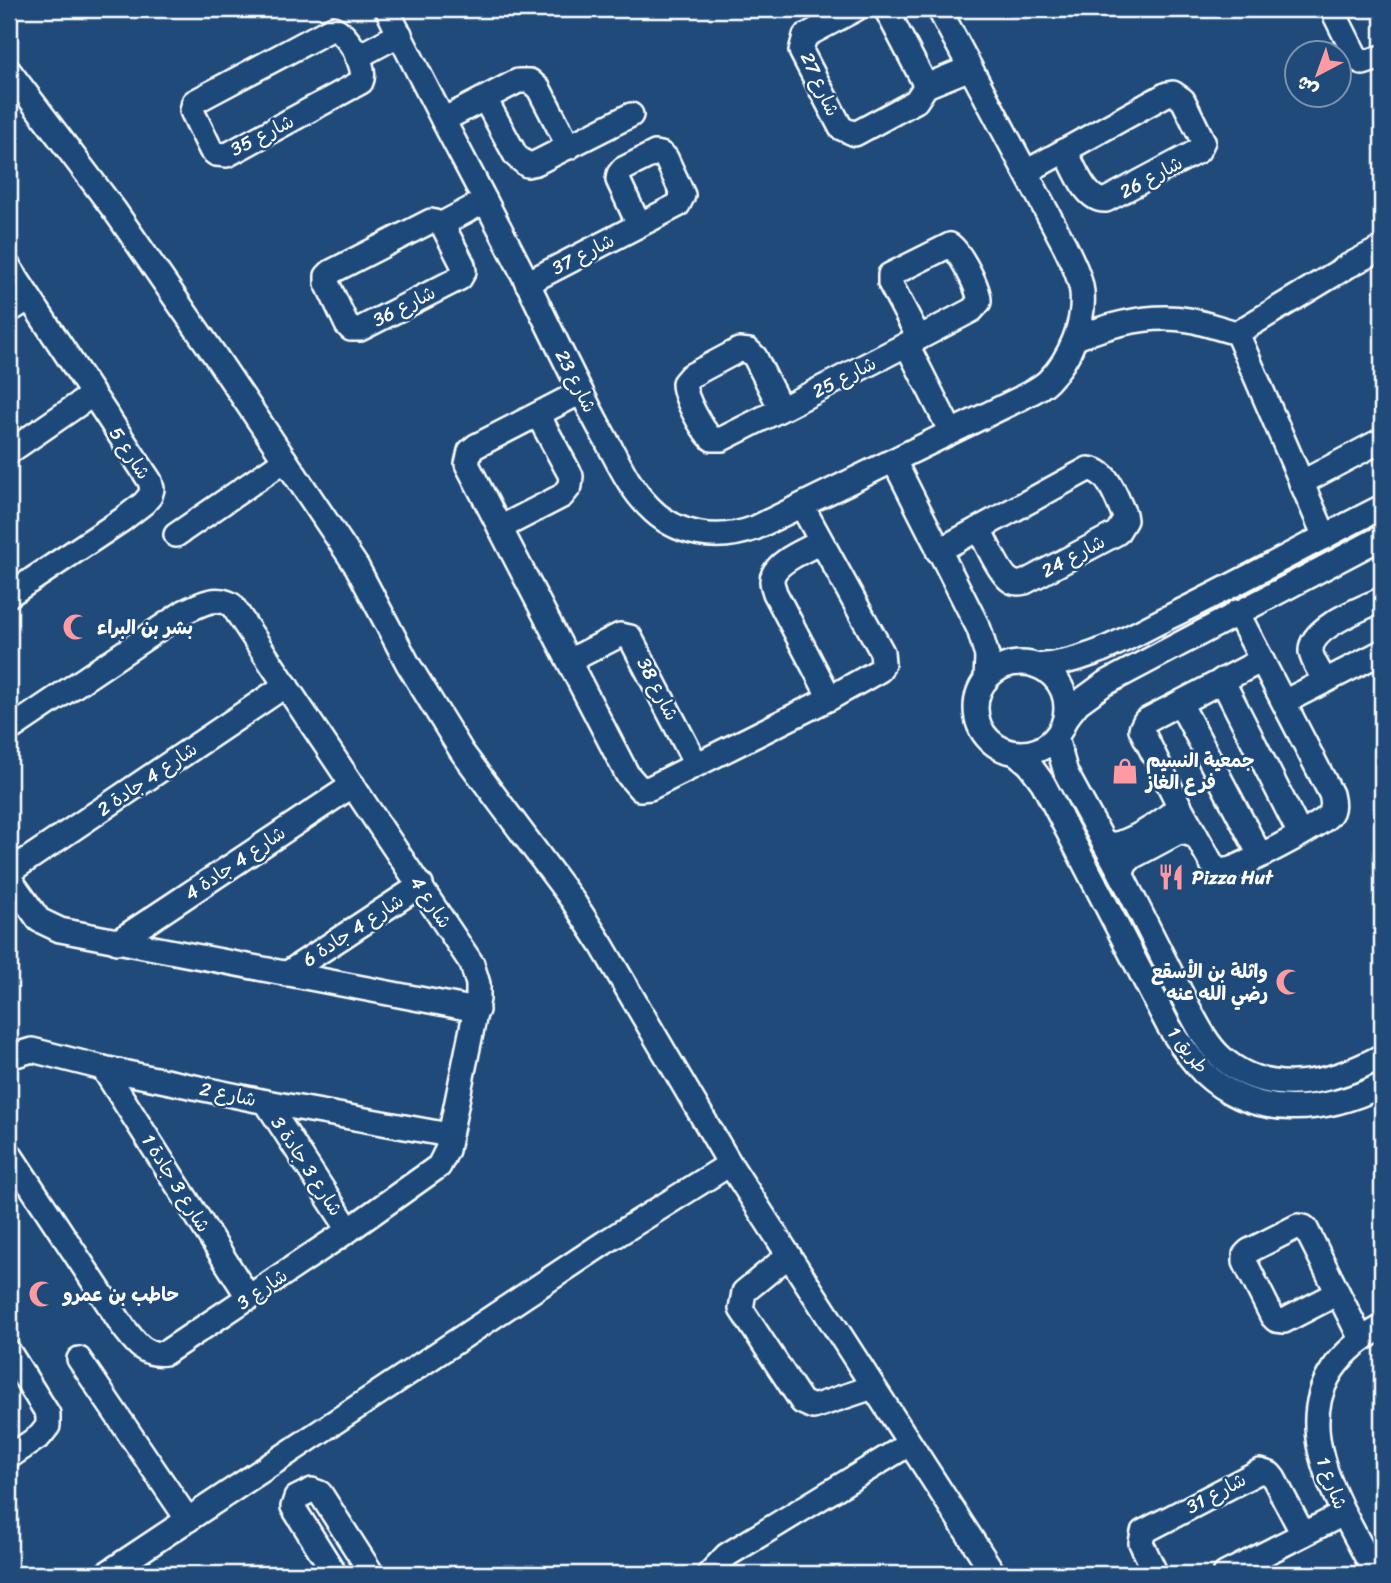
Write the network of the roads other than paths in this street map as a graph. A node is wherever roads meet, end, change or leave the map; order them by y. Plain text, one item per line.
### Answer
1 (387, 9) edge
2 (856, 9) edge
3 (886, 9) edge
4 (939, 9) edge
5 (1334, 9) edge
6 (400, 34) junction
7 (357, 57) junction
8 (1382, 57) edge
9 (970, 68) junction
10 (9, 71) edge
11 (926, 86) junction
12 (485, 99) junction
13 (631, 116) dead end
14 (443, 120) junction
15 (569, 147) junction
16 (1065, 150) junction
17 (1026, 172) junction
18 (485, 201) junction
19 (442, 224) junction
20 (639, 225) dead end
21 (1382, 248) edge
22 (9, 267) edge
23 (527, 283) junction
24 (29, 298) junction
25 (9, 312) edge
26 (1237, 333) junction
27 (1076, 338) junction
28 (581, 392) junction
29 (92, 395) junction
30 (781, 409) dead end
31 (538, 415) junction
32 (951, 432) junction
33 (1382, 440) edge
34 (9, 452) edge
35 (285, 460) junction
36 (894, 461) junction
37 (1301, 482) junction
38 (802, 506) junction
39 (1382, 507) edge
40 (500, 528) junction
41 (979, 528) junction
42 (176, 535) dead end
43 (1325, 537) junction
44 (1382, 537) edge
45 (821, 542) junction
46 (938, 551) junction
47 (9, 595) edge
48 (1382, 599) edge
49 (1237, 612) junction
50 (979, 629) junction
51 (1382, 652) edge
52 (1262, 660) junction
53 (569, 661) junction
54 (1026, 664) junction
55 (986, 680) junction
56 (1222, 680) junction
57 (1325, 681) junction
58 (286, 685) junction
59 (830, 698) junction
60 (1284, 702) junction
61 (1180, 703) junction
62 (1061, 728) junction
63 (9, 730) edge
64 (1016, 753) junction
65 (696, 764) junction
66 (353, 785) junction
67 (1178, 803) junction
68 (1300, 834) junction
69 (1196, 836) junction
70 (1103, 842) junction
71 (1260, 855) junction
72 (9, 872) edge
73 (1121, 874) junction
74 (9, 878) edge
75 (421, 886) junction
76 (117, 942) junction
77 (286, 974) junction
78 (477, 1010) junction
79 (1382, 1056) edge
80 (9, 1057) edge
81 (103, 1068) junction
82 (1382, 1085) edge
83 (266, 1102) junction
84 (449, 1135) junction
85 (9, 1153) edge
86 (730, 1164) junction
87 (349, 1230) junction
88 (789, 1255) junction
89 (1338, 1293) dead end
90 (248, 1298) junction
91 (1382, 1327) edge
92 (1361, 1339) junction
93 (9, 1352) edge
94 (79, 1359) dead end
95 (873, 1387) junction
96 (909, 1444) junction
97 (9, 1457) edge
98 (1343, 1514) junction
99 (188, 1520) junction
100 (1303, 1534) junction
101 (364, 1572) edge
102 (106, 1574) edge
103 (335, 1574) edge
104 (709, 1574) edge
105 (994, 1574) edge
106 (1156, 1574) edge
107 (1225, 1574) edge
108 (1376, 1574) edge

1 - 6 street, شارع 23
2 - 11 street, شارع 27
3 - 11 street
4 - 9 street, شارع 23
5 - 8 street
6 - 7 street
6 - 14 street, شارع 23
7 - 7 street, شارع 35
9 - 11 street, شارع 27
9 - 17 street, شارع 23
10 - 35 street
12 - 14 street
12 - 15 street
12 - 15 street
13 - 15 street
14 - 18 street, شارع 23
16 - 16 street, شارع 26
16 - 17 street, شارع 26
17 - 27 street, شارع 23
18 - 19 street, شارع 36
18 - 23 street, شارع 23
19 - 19 street, شارع 36
20 - 23 street, شارع 37
21 - 26 street
22 - 24 street, شارع 5
23 - 28 street, شارع 23
24 - 25 street
24 - 29 street, شارع 5
26 - 27 street
26 - 37 street
27 - 32 street, شارع 23
28 - 31 street
28 - 38 street, شارع 23
29 - 34 street
29 - 47 street, شارع 5
30 - 32 street, شارع 25
31 - 40 street
31 - 40 street
32 - 36 street, شارع 23
33 - 37 street
35 - 42 street
35 - 86 street
36 - 38 street, شارع 23
36 - 46 street
37 - 43 street
38 - 45 street
39 - 43 street
40 - 53 street
41 - 41 street, شارع 24
41 - 46 street, شارع 24
43 - 54 street
44 - 49 street
45 - 59 street
45 - 59 street
46 - 50 street
48 - 57 street
49 - 52 street
49 - 62 street
50 - 54 street
50 - 55 street
51 - 57 street
52 - 56 street
52 - 60 street
53 - 65 street
53 - 65 street, شارع 38
54 - 55 street
54 - 62 street
55 - 64 street
56 - 61 street
56 - 68 street
57 - 60 street
58 - 63 street, شارع 4
58 - 66 street, شارع 4
58 - 72 street, شارع 4 جادة 2
59 - 65 street
60 - 68 street
61 - 67 street
61 - 71 street
62 - 64 street
62 - 70 street, طريق 1
64 - 82 street, طريق 1
66 - 75 street, شارع 4
66 - 76 street, شارع 4 جادة 4
67 - 69 street
67 - 70 street
68 - 71 street
69 - 71 street
69 - 73 street
70 - 73 street, طريق 1
73 - 79 street, طريق 1
74 - 76 street
75 - 77 street, شارع 4 جادة 6
75 - 78 street, شارع 4
76 - 77 street
77 - 78 street
78 - 84 street, شارع 3
80 - 81 street, شارع 2
81 - 83 street, شارع 2
81 - 90 street, شارع 3 جادة 1
83 - 84 street, شارع 2
83 - 87 street, شارع 3 جادة 3
84 - 87 street, شارع 3
85 - 90 street, شارع 3
86 - 88 street
86 - 99 street
87 - 90 street, شارع 3
88 - 95 street
88 - 95 street
89 - 92 street
91 - 92 street, شارع 1
92 - 98 street, شارع 1
93 - 97 street
94 - 99 street
95 - 96 street
96 - 104 street
96 - 105 street
98 - 100 street
98 - 108 street, شارع 1
99 - 102 street
100 - 106 street, شارع 31
100 - 107 street
101 - 103 street

